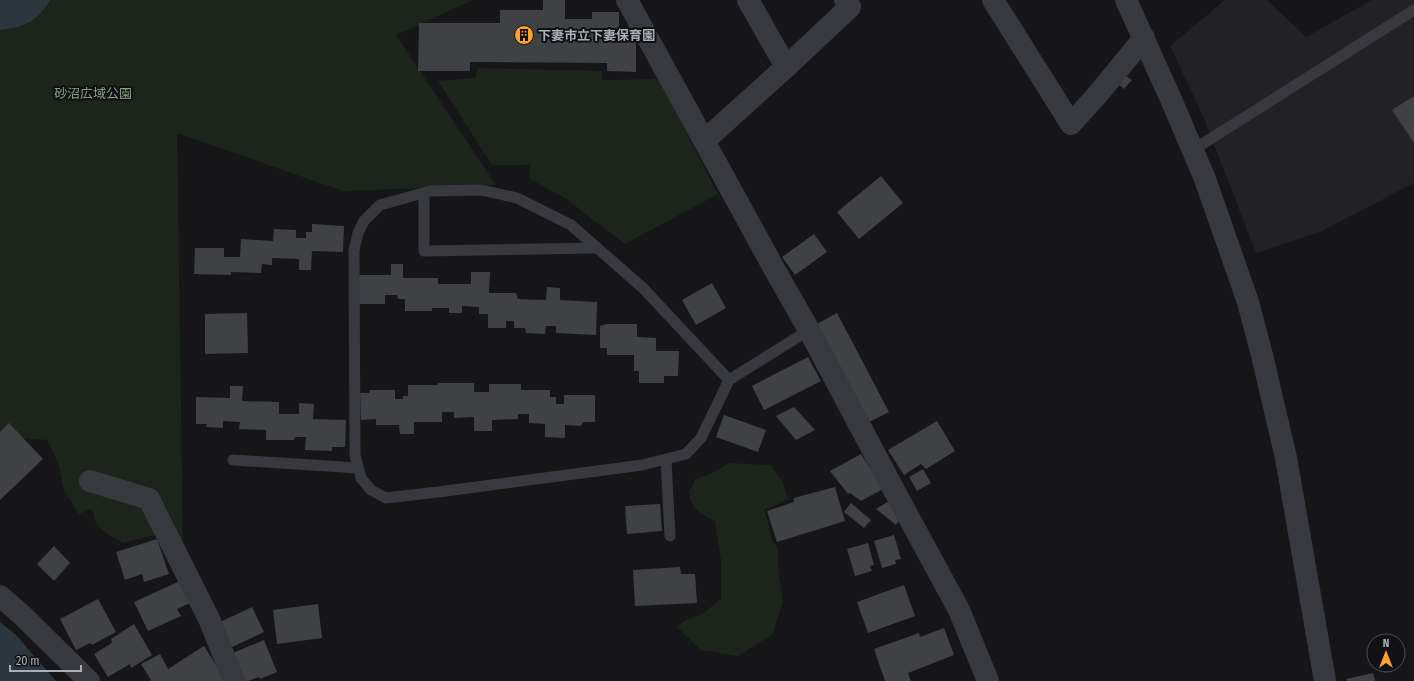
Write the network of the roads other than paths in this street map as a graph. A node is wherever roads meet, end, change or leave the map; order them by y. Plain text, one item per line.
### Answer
1 (627, 0) edge
2 (748, 0) edge
3 (993, 0) edge
4 (1126, 0) edge
5 (851, 2) edge
6 (1414, 10) edge
7 (1144, 38) junction
8 (786, 67) junction
9 (704, 141) junction
10 (1193, 150) junction
11 (424, 193) junction
12 (597, 248) junction
13 (809, 330) junction
14 (729, 380) junction
15 (233, 460) dead end
16 (666, 460) junction
17 (358, 468) junction
18 (90, 481) dead end
19 (670, 536) dead end
20 (0, 596) edge
21 (89, 681) edge
22 (234, 681) edge
23 (988, 681) edge
24 (1325, 681) edge

1 - 9 street
2 - 8 street
3 - 7 street
4 - 7 street
5 - 8 street
6 - 10 lane
7 - 10 street
8 - 9 street
9 - 13 street
10 - 24 street
11 - 12 lane
11 - 12 lane
11 - 17 lane
12 - 14 lane
13 - 14 lane
13 - 23 street
14 - 16 lane
15 - 17 lane
16 - 17 lane
16 - 19 lane
18 - 22 street
20 - 21 street

